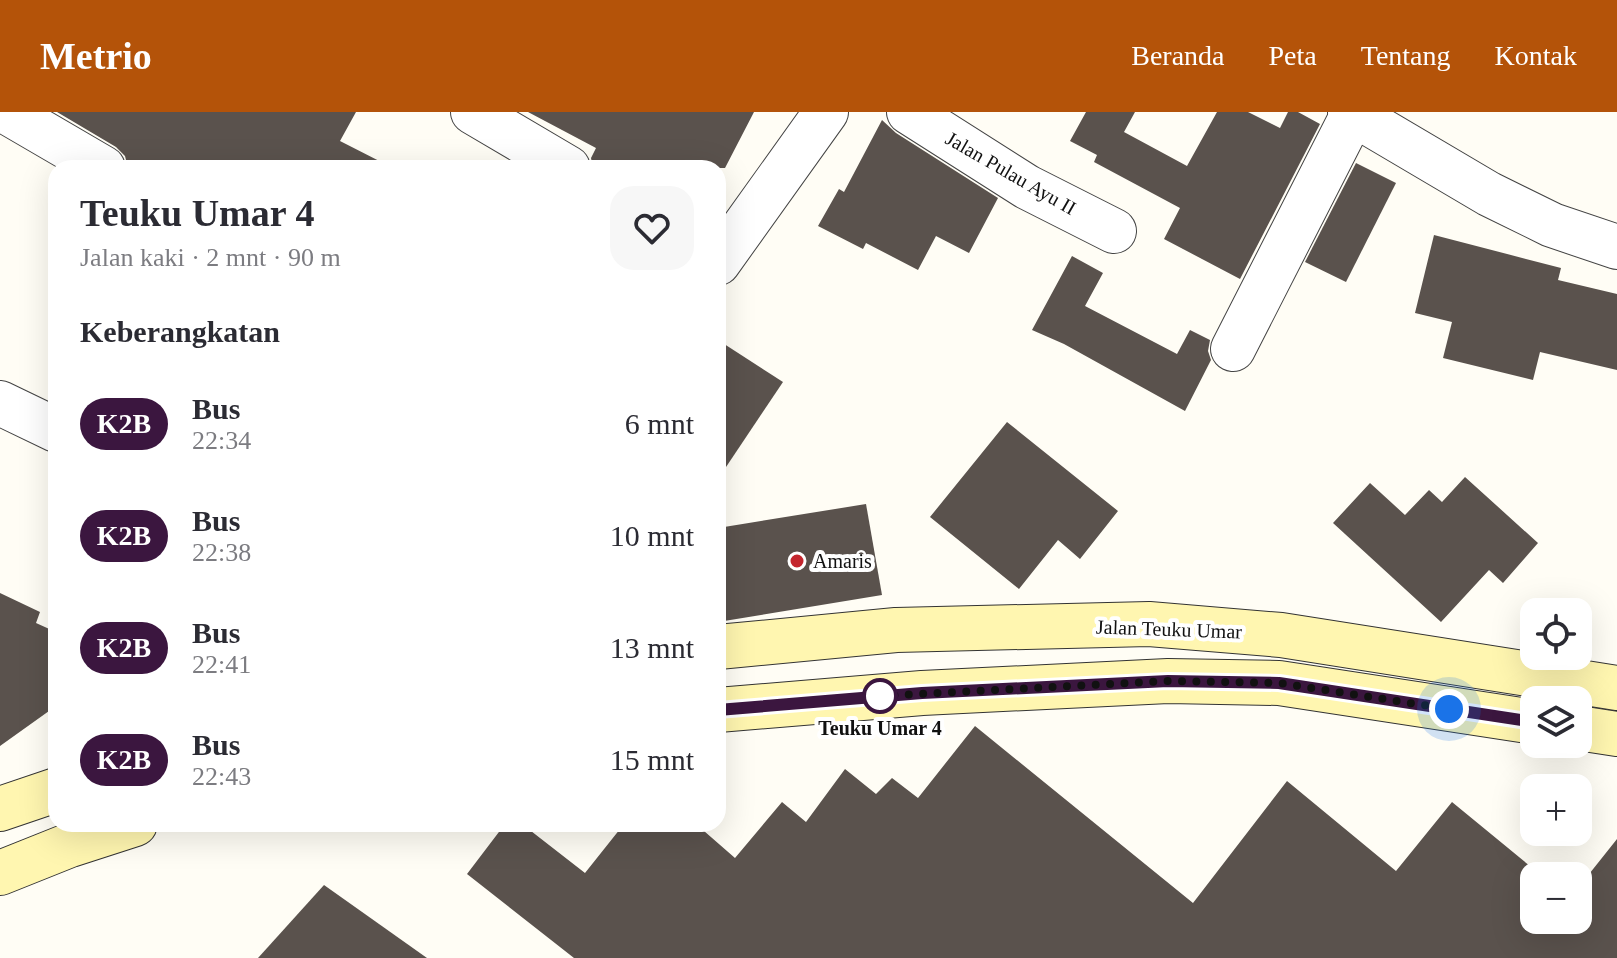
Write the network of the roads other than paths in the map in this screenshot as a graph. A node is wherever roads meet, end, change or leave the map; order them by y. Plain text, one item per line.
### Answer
1 (7, 112) edge
2 (473, 112) edge
3 (826, 112) edge
4 (909, 112) edge
5 (1352, 113) edge
6 (89, 160) edge
7 (554, 160) edge
8 (1114, 231) dead end
9 (1617, 247) edge
10 (726, 249) edge
11 (1233, 349) dead end
12 (0, 403) edge
13 (48, 426) edge
14 (726, 646) edge
15 (1617, 688) edge
16 (726, 709) edge
17 (1520, 720) edge
18 (1592, 730) edge
19 (1617, 734) edge
20 (48, 793) edge
21 (0, 809) edge
22 (110, 832) edge
23 (0, 873) edge

1 - 6 street
2 - 7 street
3 - 10 street
4 - 8 street, Jalan Pulau Ayu II
5 - 9 street
5 - 11 street
12 - 13 street
14 - 15 main road, Jalan Teuku Umar
16 - 17 main road
18 - 19 main road
20 - 21 main road
22 - 23 main road

